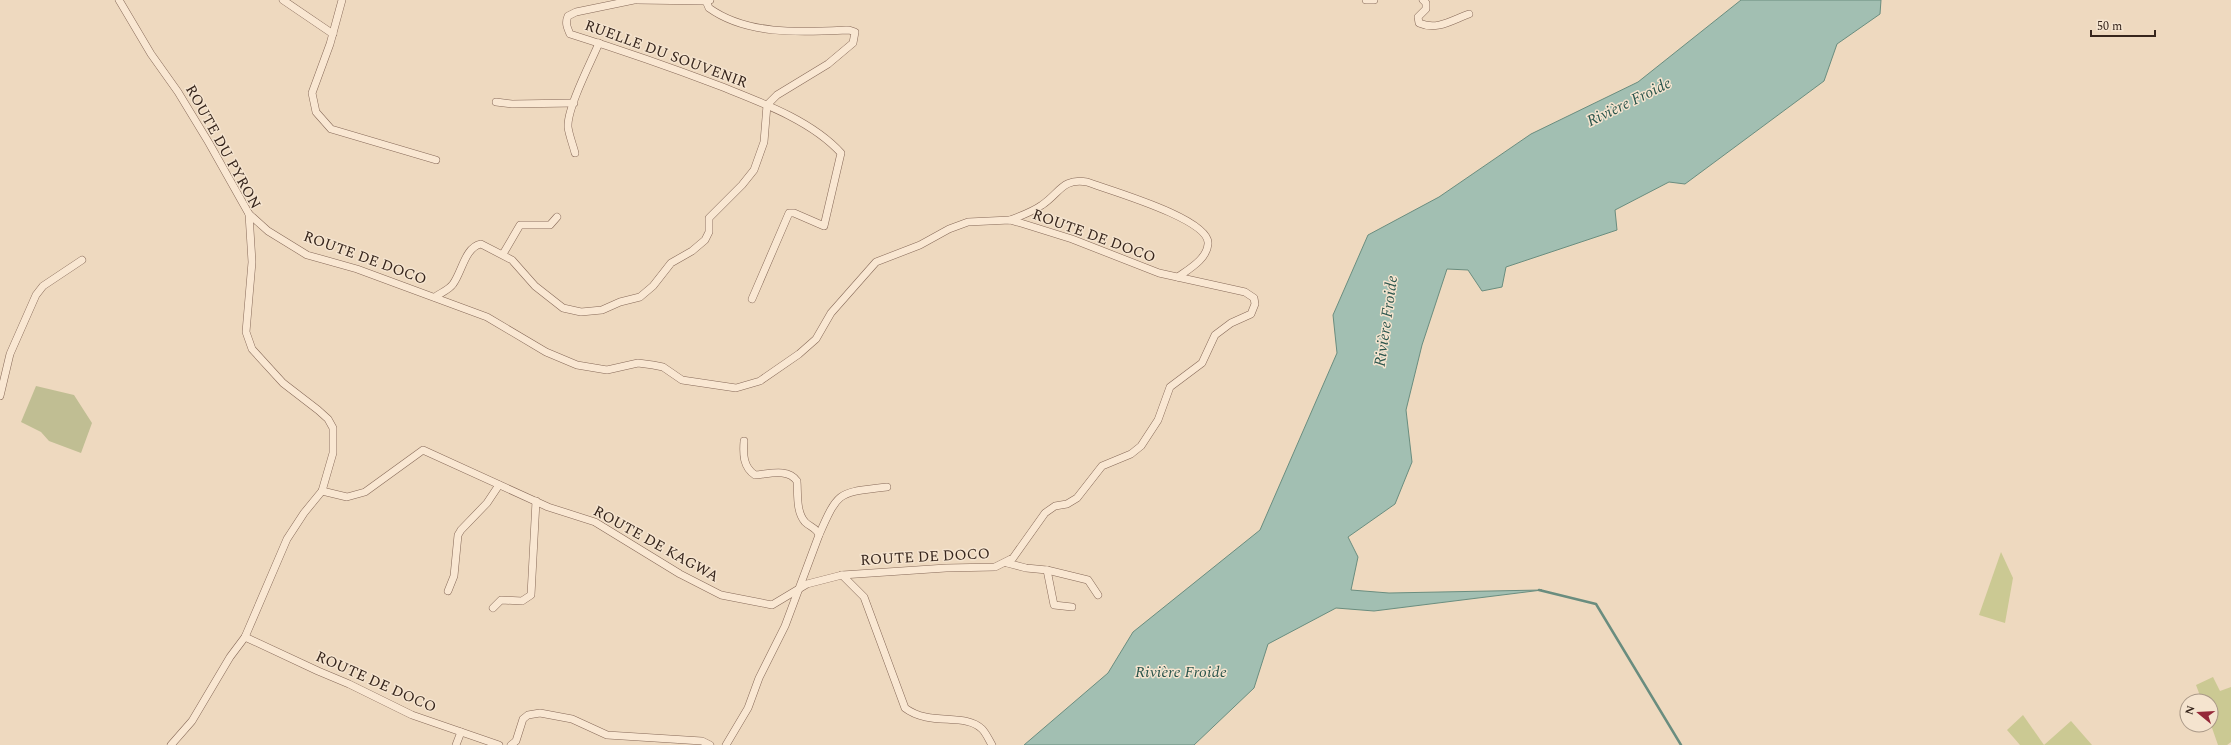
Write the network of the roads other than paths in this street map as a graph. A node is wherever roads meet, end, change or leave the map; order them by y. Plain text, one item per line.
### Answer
1 (119, 0) edge
2 (283, 0) edge
3 (342, 0) edge
4 (636, 0) edge
5 (1366, 0) edge
6 (1374, 0) edge
7 (1422, 0) edge
8 (708, 1) edge
9 (1469, 14) dead end
10 (333, 34) junction
11 (599, 43) junction
12 (496, 102) dead end
13 (574, 103) junction
14 (767, 104) junction
15 (575, 153) dead end
16 (436, 160) dead end
17 (249, 214) junction
18 (557, 217) dead end
19 (1010, 220) junction
20 (503, 254) junction
21 (82, 260) dead end
22 (1178, 277) junction
23 (434, 297) junction
24 (752, 299) dead end
25 (0, 396) edge
26 (744, 441) dead end
27 (499, 485) junction
28 (888, 487) dead end
29 (322, 491) junction
30 (536, 502) junction
31 (819, 535) junction
32 (1007, 563) junction
33 (1047, 570) junction
34 (842, 575) junction
35 (800, 589) junction
36 (448, 591) dead end
37 (1098, 595) dead end
38 (1072, 607) dead end
39 (493, 608) dead end
40 (245, 637) junction
41 (461, 732) junction
42 (171, 745) edge
43 (456, 745) edge
44 (499, 745) edge
45 (511, 745) edge
46 (710, 745) edge
47 (726, 745) edge
48 (992, 745) edge

1 - 17 street, ROUTE DU PYRON
2 - 10 street
3 - 10 street
4 - 8 street, RUELLE DU SOUVENIR
4 - 11 street, RUELLE DU SOUVENIR
5 - 6 street
7 - 9 street
8 - 14 street
10 - 16 street
11 - 13 street
11 - 14 street, RUELLE DU SOUVENIR
12 - 13 street
13 - 15 street
14 - 20 street, ROUTE DE DOCO
14 - 24 street, RUELLE DU SOUVENIR
17 - 23 street, ROUTE DE DOCO
17 - 29 street, ROUTE DU PYRON
18 - 20 street
19 - 22 street, ROUTE DE DOCO
19 - 22 street
19 - 23 street, ROUTE DE DOCO
20 - 23 street, ROUTE DE DOCO
21 - 25 street
22 - 32 street, ROUTE DE DOCO
26 - 31 street
27 - 29 street, ROUTE DE KAGWA
27 - 30 street, ROUTE DE KAGWA
27 - 36 street
28 - 31 street
29 - 40 street, ROUTE DU PYRON
30 - 35 street, ROUTE DE KAGWA
30 - 39 street
31 - 35 street
32 - 33 street
32 - 34 street, ROUTE DE DOCO
33 - 37 street
33 - 38 street
34 - 35 street, ROUTE DE KAGWA
34 - 48 street
35 - 47 street
40 - 41 street, ROUTE DE DOCO
40 - 42 street, ROUTE DU PYRON
41 - 43 street
41 - 44 street, ROUTE DE DOCO
45 - 46 street

